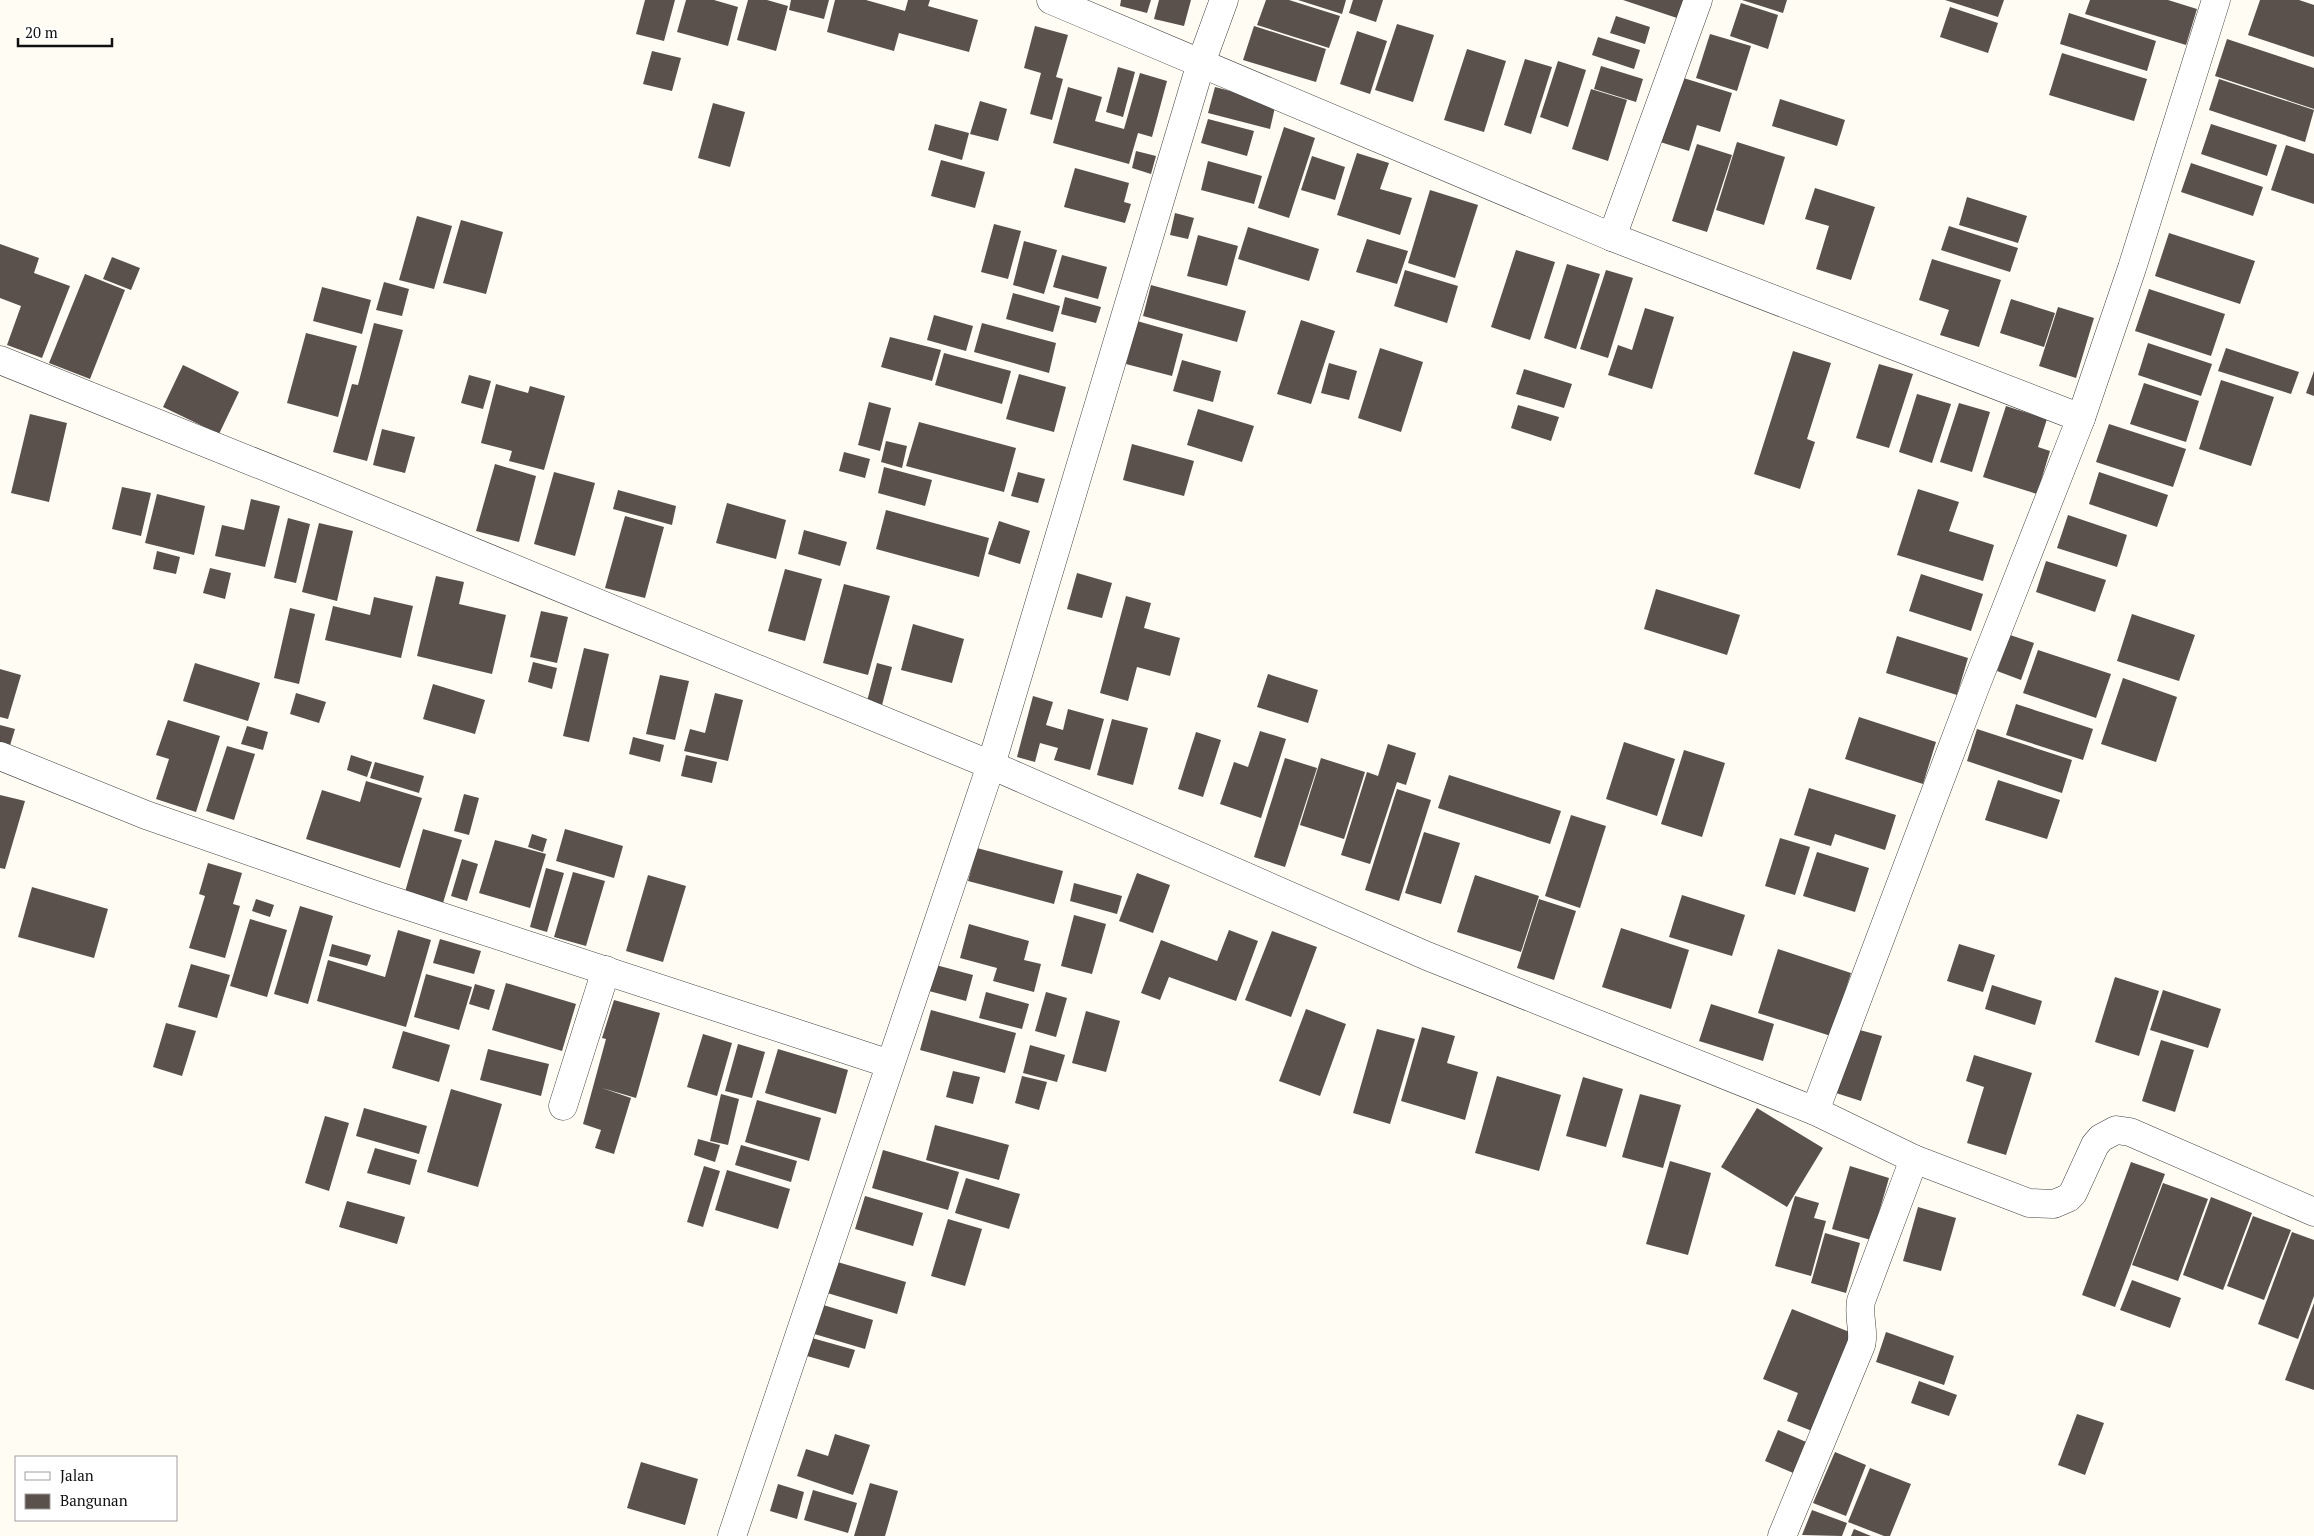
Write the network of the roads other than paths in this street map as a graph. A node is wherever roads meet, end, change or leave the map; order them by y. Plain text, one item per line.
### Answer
1 (1051, 0) edge
2 (1224, 0) edge
3 (1698, 0) edge
4 (2216, 0) edge
5 (1201, 63) junction
6 (1612, 237) junction
7 (0, 360) edge
8 (2081, 418) junction
9 (0, 756) edge
10 (991, 766) junction
11 (606, 970) junction
12 (890, 1064) junction
13 (563, 1106) dead end
14 (1815, 1111) junction
15 (1914, 1159) junction
16 (2314, 1212) edge
17 (732, 1536) edge
18 (1782, 1536) edge

1 - 5 street
2 - 5 street
3 - 6 street
4 - 8 street
5 - 6 street
5 - 10 street
6 - 8 street
7 - 10 street
8 - 14 street
9 - 11 street
10 - 12 street
10 - 14 street
11 - 12 street
11 - 13 street
12 - 17 street
14 - 15 street
15 - 16 street
15 - 18 street

